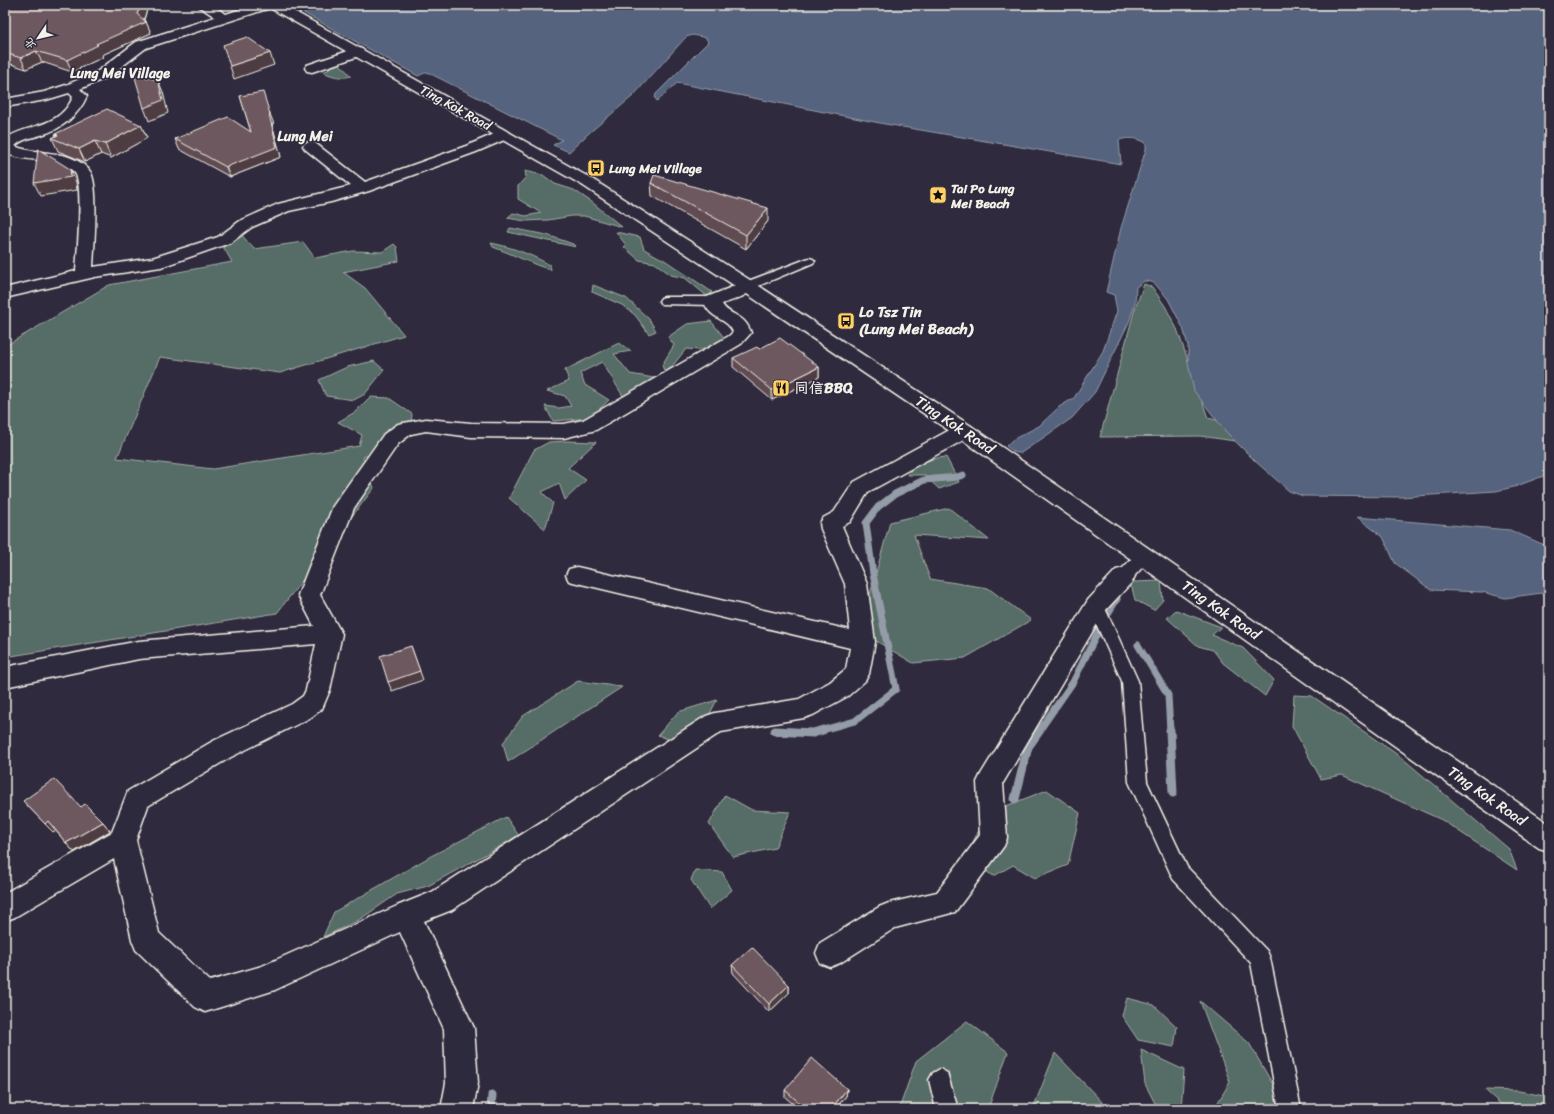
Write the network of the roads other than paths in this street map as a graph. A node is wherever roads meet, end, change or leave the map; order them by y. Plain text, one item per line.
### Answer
1 (203, 5) edge
2 (266, 5) edge
3 (274, 5) edge
4 (225, 18) junction
5 (357, 52) junction
6 (312, 68) dead end
7 (70, 88) junction
8 (5, 103) edge
9 (504, 134) junction
10 (310, 146) dead end
11 (363, 188) junction
12 (809, 261) dead end
13 (84, 274) junction
14 (755, 283) junction
15 (5, 293) edge
16 (665, 301) dead end
17 (713, 301) junction
18 (964, 431) junction
19 (1144, 556) junction
20 (577, 575) dead end
21 (1124, 576) joint
22 (1096, 606) junction
23 (330, 634) junction
24 (863, 642) junction
25 (5, 677) edge
26 (123, 840) junction
27 (1549, 840) edge
28 (5, 908) edge
29 (407, 915) junction
30 (830, 953) dead end
31 (940, 1080) dead end
32 (457, 1109) edge
33 (947, 1109) edge
34 (1290, 1109) edge

1 - 4 street
2 - 4 street
3 - 5 street, Ting Kok Road
4 - 7 street
5 - 6 street
5 - 9 street, Ting Kok Road
7 - 8 street
7 - 13 street
9 - 11 street
9 - 14 street, Ting Kok Road
10 - 11 street
11 - 13 street
12 - 14 lane
13 - 15 street
14 - 17 street
14 - 18 street, Ting Kok Road
16 - 17 lane
17 - 23 street
18 - 19 street, Ting Kok Road
18 - 24 street
19 - 21 lane
19 - 27 street, Ting Kok Road
20 - 24 street
21 - 22 street
22 - 30 street
22 - 34 lane
23 - 25 street
23 - 26 street
24 - 29 street
26 - 28 street
26 - 29 street
29 - 32 street
31 - 33 lane

